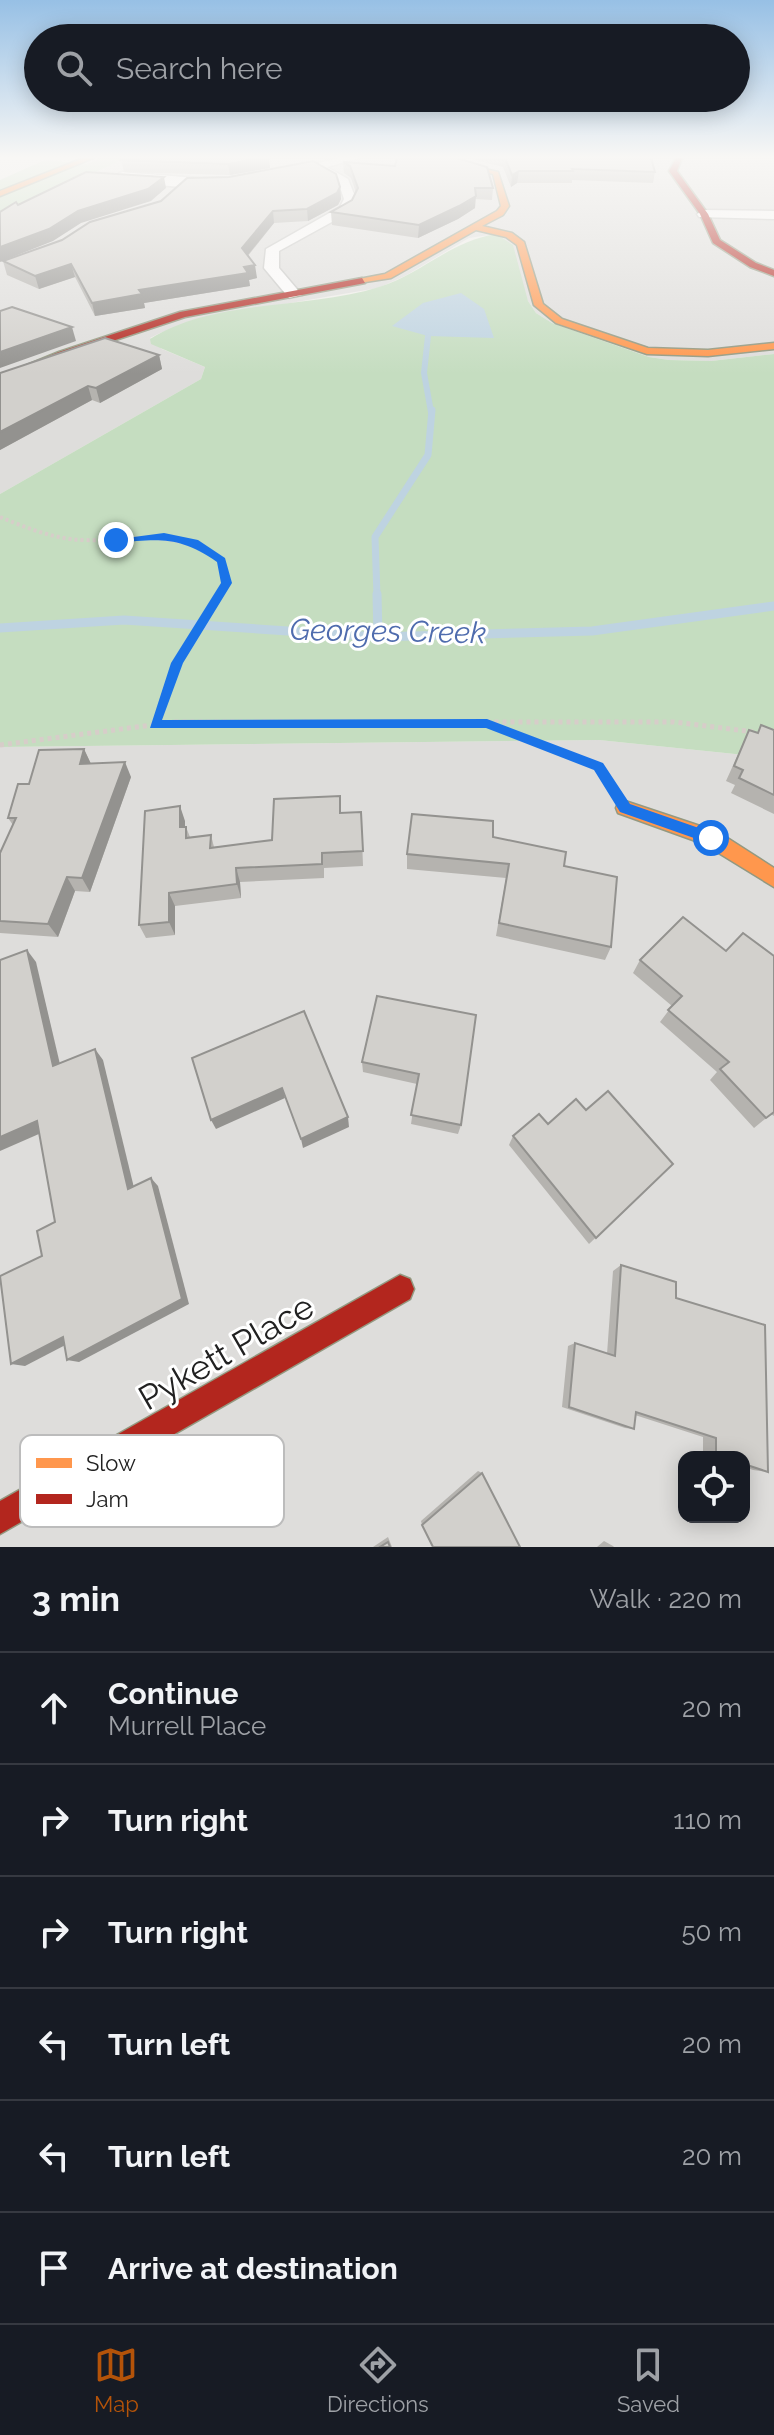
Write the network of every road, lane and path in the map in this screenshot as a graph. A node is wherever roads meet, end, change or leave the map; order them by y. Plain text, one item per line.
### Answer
1 (307, 230) edge
2 (469, 230) edge
3 (489, 230) edge
4 (711, 230) edge
5 (774, 273) edge
6 (294, 295) junction
7 (774, 346) edge
8 (0, 380) edge
9 (0, 517) edge
10 (487, 723) junction
11 (154, 725) junction
12 (760, 733) edge
13 (0, 745) edge
14 (625, 808) joint
15 (774, 878) edge
16 (400, 1289) dead end
17 (145, 1435) edge
18 (20, 1507) edge
19 (0, 1518) edge

1 - 6 street
2 - 6 street
3 - 7 street
4 - 5 street
6 - 8 street
9 - 11 path
10 - 11 path
10 - 12 path
10 - 14 path
11 - 13 path
14 - 15 street
16 - 17 street, Pykett Place
18 - 19 street, Pykett Place

